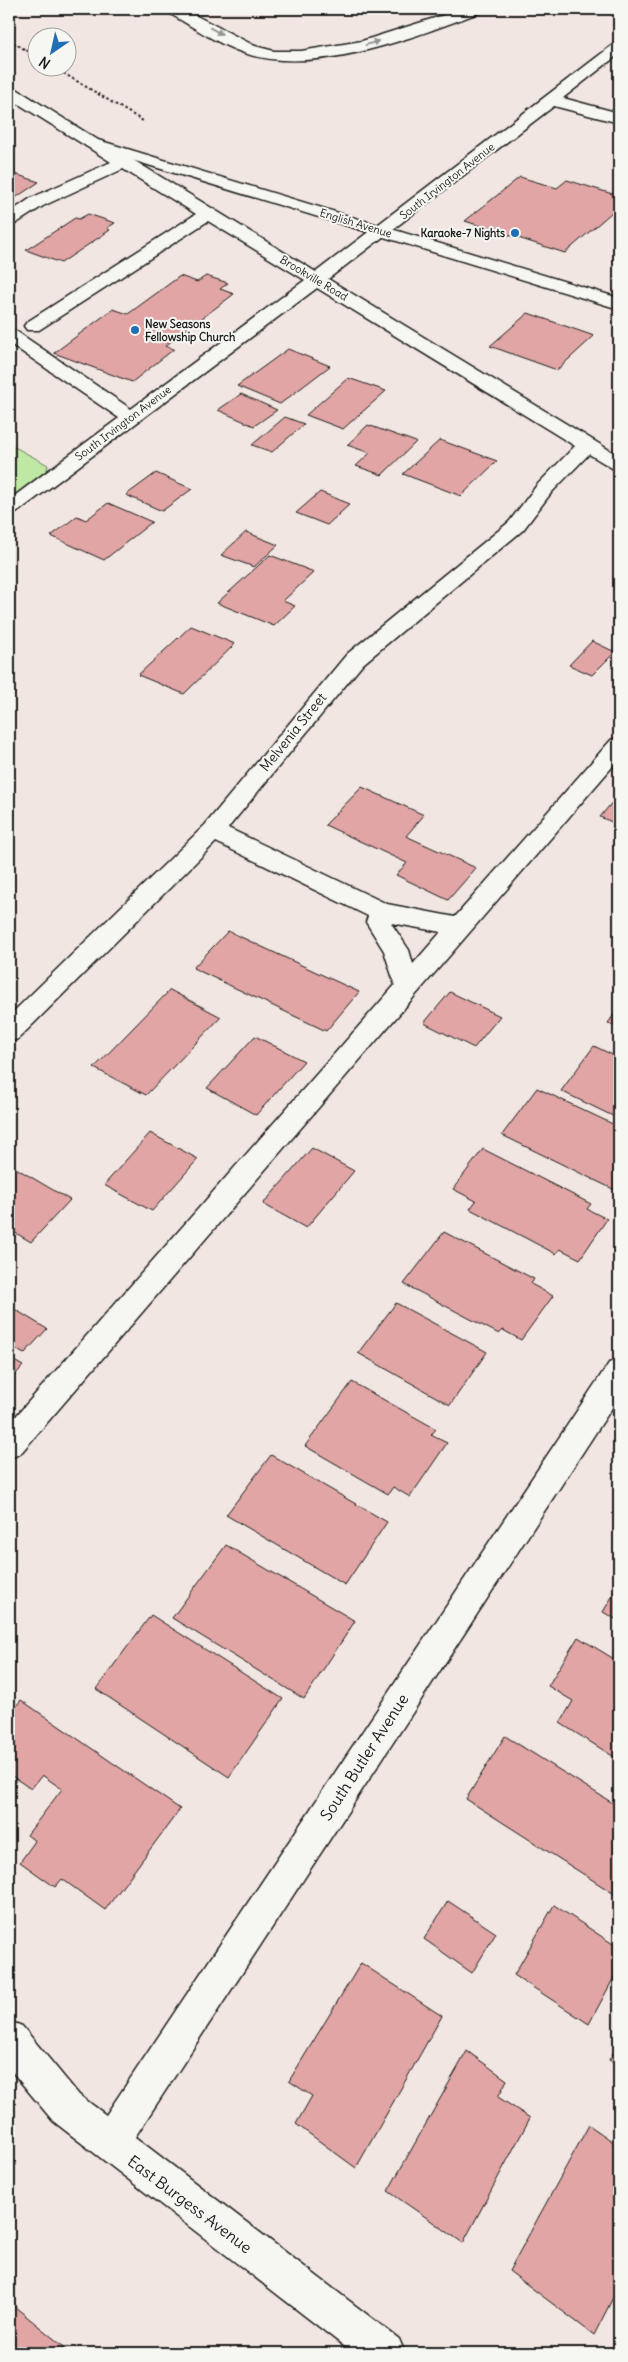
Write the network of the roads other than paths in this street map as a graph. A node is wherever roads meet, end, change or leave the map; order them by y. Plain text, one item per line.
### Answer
1 (172, 9) edge
2 (476, 9) edge
3 (619, 47) edge
4 (9, 91) edge
5 (552, 100) junction
6 (619, 118) edge
7 (92, 142) junction
8 (124, 162) junction
9 (208, 214) junction
10 (9, 220) edge
11 (382, 231) junction
12 (317, 280) junction
13 (619, 304) edge
14 (34, 326) dead end
15 (9, 335) edge
16 (130, 417) junction
17 (588, 444) junction
18 (619, 464) edge
19 (9, 509) edge
20 (619, 745) edge
21 (213, 831) junction
22 (382, 912) junction
23 (460, 927) junction
24 (409, 988) junction
25 (9, 1032) edge
26 (619, 1372) edge
27 (9, 1445) edge
28 (9, 2039) edge
29 (110, 2142) junction
30 (386, 2353) edge

1 -> 2 street
3 - 5 street, South Irvington Avenue
4 - 7 street, Brookville Road
5 - 6 street
5 - 11 street, South Irvington Avenue
7 - 8 street, Brookville Road
7 - 11 street, English Avenue
8 - 9 street, Brookville Road
8 - 10 street
9 - 12 street, Brookville Road
9 - 14 street
11 - 12 street, South Irvington Avenue
11 - 13 street, English Avenue
12 - 16 street, South Irvington Avenue
12 - 17 street, Brookville Road
15 - 16 street
16 - 19 street, South Irvington Avenue
17 - 18 street, Brookville Road
17 - 21 street, Melvenia Street
20 - 23 street
21 - 22 street
21 - 25 street, Melvenia Street
22 - 23 street
22 - 24 street
23 - 24 street
24 - 27 street
26 - 29 street, South Butler Avenue
28 - 29 street, East Burgess Avenue
29 - 30 street, East Burgess Avenue

